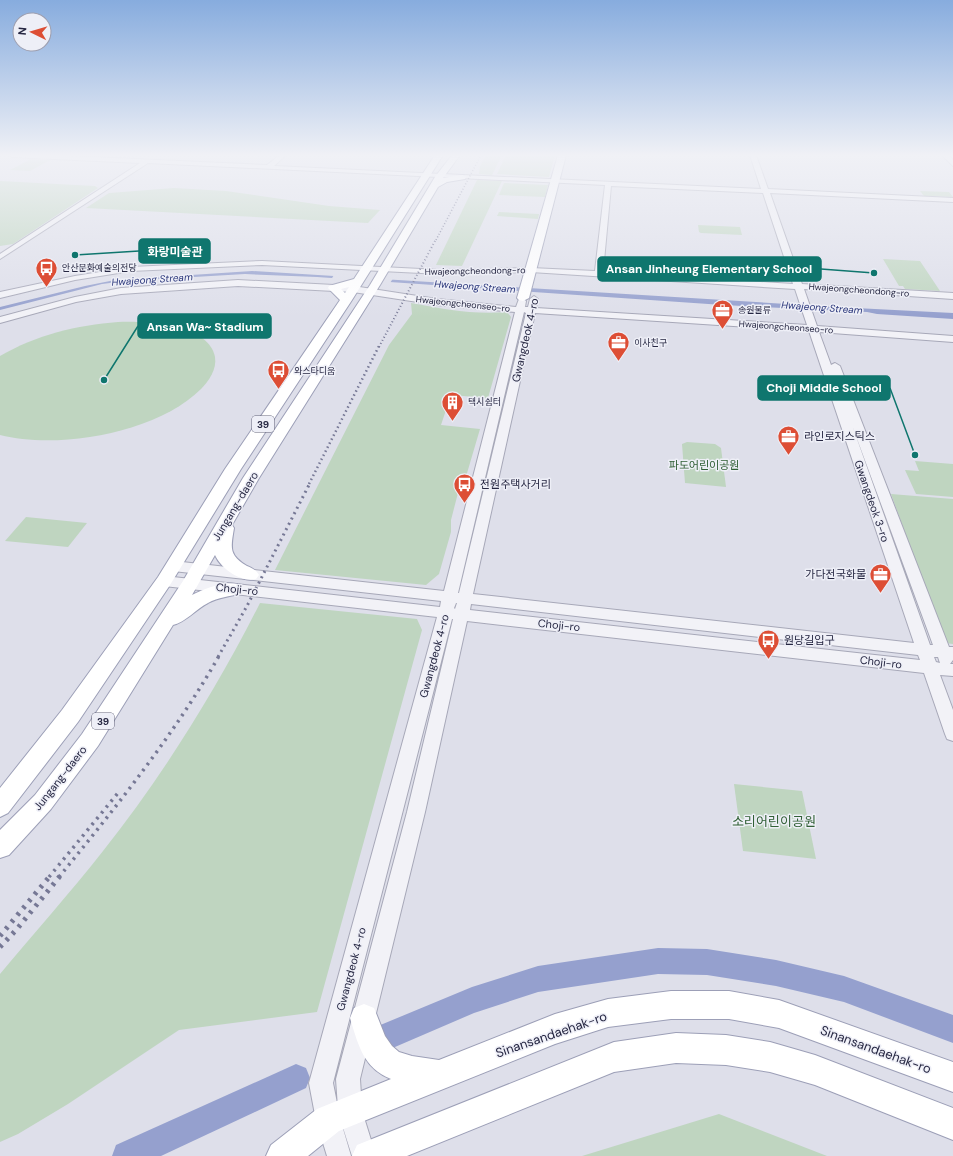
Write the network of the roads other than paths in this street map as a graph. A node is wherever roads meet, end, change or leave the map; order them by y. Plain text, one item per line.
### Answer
1 (74, 209) edge
2 (403, 209) edge
3 (421, 209) edge
4 (552, 209) edge
5 (554, 209) edge
6 (606, 209) edge
7 (774, 209) edge
8 (548, 243) dead end
9 (0, 257) edge
10 (536, 272) junction
11 (599, 274) junction
12 (378, 280) junction
13 (356, 282) junction
14 (802, 287) junction
15 (333, 288) joint
16 (0, 295) edge
17 (953, 296) edge
18 (527, 304) junction
19 (0, 320) edge
20 (815, 323) junction
21 (953, 339) edge
22 (230, 512) junction
23 (169, 574) junction
24 (250, 575) junction
25 (194, 576) junction
26 (235, 589) junction
27 (456, 605) junction
28 (160, 628) junction
29 (924, 650) junction
30 (948, 653) edge
31 (930, 668) junction
32 (952, 673) edge
33 (953, 734) edge
34 (50, 744) junction
35 (0, 791) edge
36 (0, 806) edge
37 (0, 847) edge
38 (364, 1018) junction
39 (438, 1075) junction
40 (953, 1077) edge
41 (339, 1116) junction
42 (953, 1124) edge
43 (282, 1156) edge
44 (339, 1156) edge
45 (364, 1156) edge
46 (368, 1156) edge

1 - 9 street
2 - 13 main road, Jungang-daero / 39
3 - 12 main road, Jungang-daero / 39
4 - 10 main road, Gwangdeok 4-ro
5 - 8 main road, Gwangdeok 4-ro
6 - 11 street
7 - 14 street, Gwangdeok 3-ro
10 - 11 street, Hwajeongcheondong-ro
10 - 12 street, Hwajeongcheondong-ro
10 - 18 main road, Gwangdeok 4-ro
11 - 14 street, Hwajeongcheondong-ro
12 - 13 street, Hwajeongcheonseo-ro
12 - 13 street, Hwajeongcheondong-ro
12 - 18 street, Hwajeongcheonseo-ro
12 - 22 main road, Jungang-daero / 39
13 - 15 main road
13 - 16 street, Hwajeongcheondong-ro
13 - 23 main road, Jungang-daero / 39
14 - 17 street, Hwajeongcheondong-ro
14 - 20 street, Gwangdeok 3-ro
15 - 19 street
18 - 20 street, Hwajeongcheonseo-ro
18 - 27 street, Gwangdeok 4-ro
18 - 27 street, Gwangdeok 4-ro
20 - 21 street, Hwajeongcheonseo-ro
20 - 29 street, Gwangdeok 3-ro
20 - 30 street, Gwangdeok 3-ro
22 - 24 main road
22 - 25 main road, Jungang-daero / 39
23 - 25 street, Choji-ro
23 - 34 main road, Jungang-daero / 39
24 - 25 street, Choji-ro
24 - 27 street, Choji-ro
25 - 26 street, Choji-ro
25 - 28 main road, Jungang-daero / 39
26 - 27 street, Choji-ro
26 - 28 main road
27 - 29 street, Choji-ro
27 - 31 street, Choji-ro
27 - 38 street, Gwangdeok 4-ro
27 - 41 street, Gwangdeok 4-ro
28 - 37 main road, Jungang-daero / 39
29 - 30 street, Choji-ro
29 - 31 street, Gwangdeok 3-ro
30 - 32 street, Gwangdeok 3-ro
31 - 32 street, Choji-ro
31 - 33 street, Gwangdeok 3-ro
34 - 35 main road
34 - 36 main road, Jungang-daero / 39
38 - 39 main road
38 - 41 street, Gwangdeok 4-ro
39 - 40 main road, Sinansandaehak-ro
39 - 41 main road, Sinansandaehak-ro
41 - 43 main road, Sinansandaehak-ro
41 - 44 street, Gwangdeok 4-ro
41 - 45 street, Gwangdeok 4-ro
42 - 46 main road

